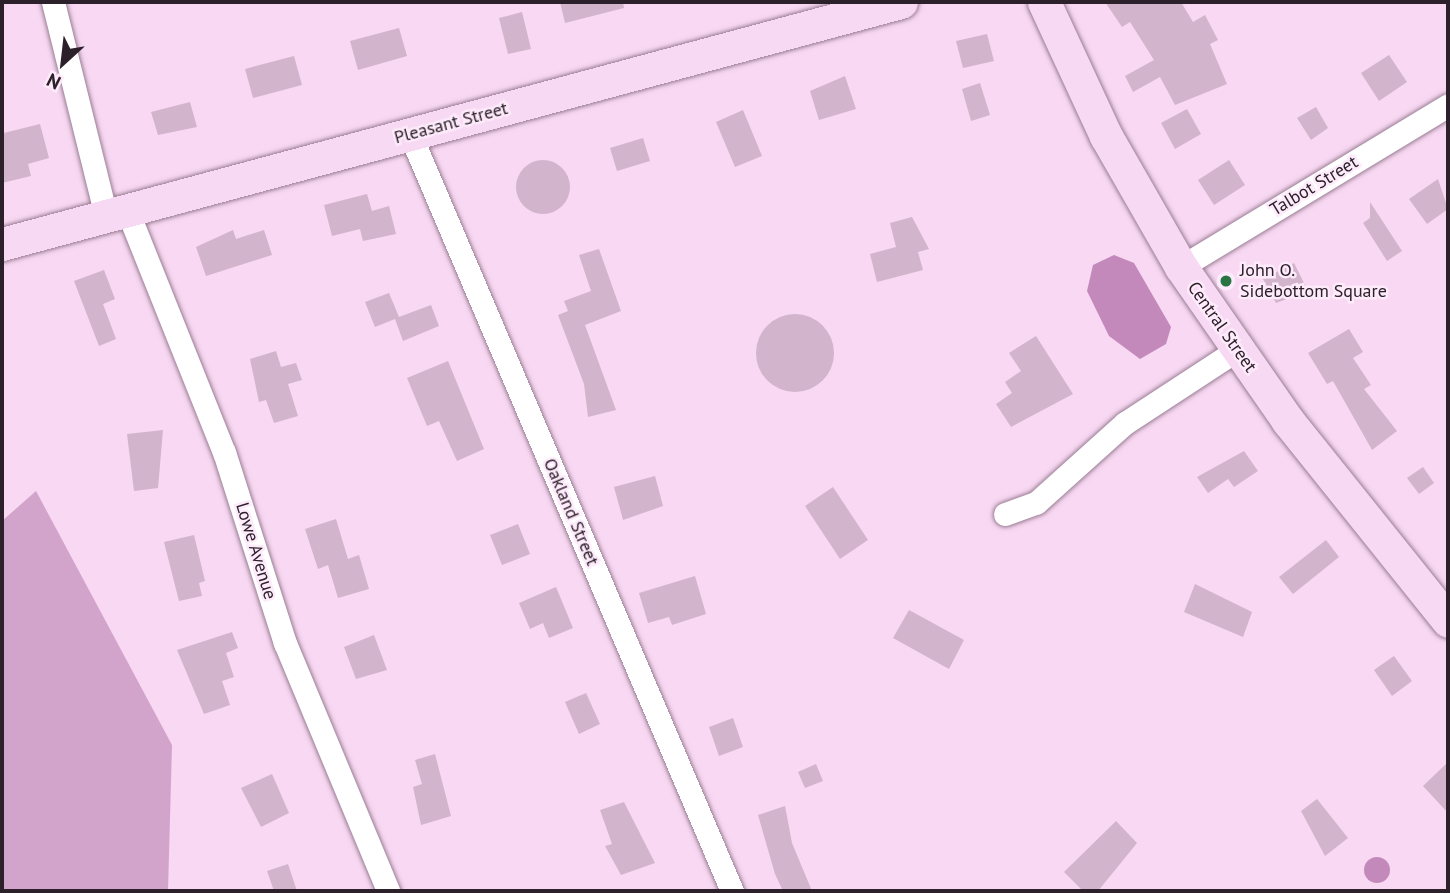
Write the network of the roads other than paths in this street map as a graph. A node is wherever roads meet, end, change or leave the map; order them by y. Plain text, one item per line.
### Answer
1 (53, 2) edge
2 (901, 2) edge
3 (1044, 2) edge
4 (1448, 105) edge
5 (410, 134) junction
6 (117, 213) junction
7 (2, 244) edge
8 (1181, 267) junction
9 (1238, 349) junction
10 (1005, 514) dead end
11 (1448, 621) edge
12 (388, 891) edge
13 (732, 891) edge

1 - 6 street, Lowe Avenue
2 - 5 main road, Pleasant Street
3 - 8 main road, Central Street
4 - 8 street, Talbot Street
5 - 6 main road, Pleasant Street
5 - 13 street, Oakland Street
6 - 7 main road, Pleasant Street
6 - 12 street, Lowe Avenue
8 - 9 main road, Central Street
9 - 10 street
9 - 11 main road, Central Street

